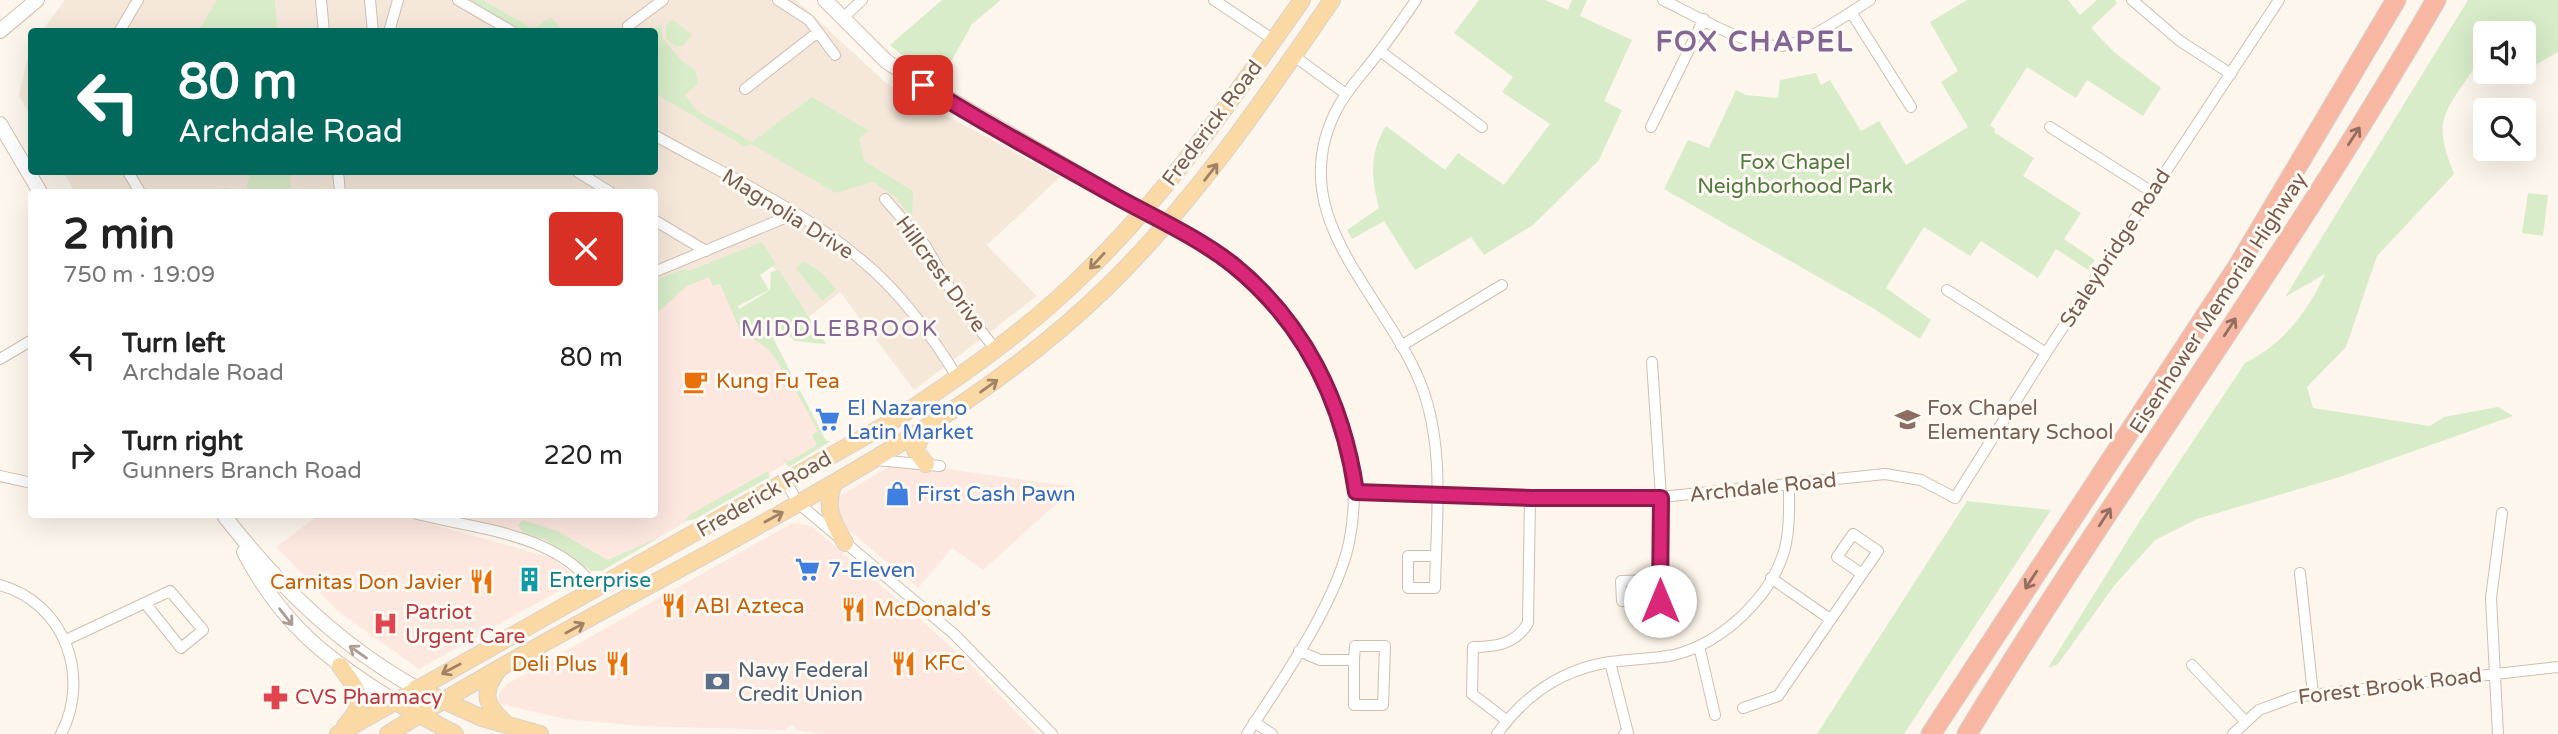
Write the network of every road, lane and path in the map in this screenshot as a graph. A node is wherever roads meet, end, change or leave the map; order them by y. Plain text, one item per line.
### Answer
1 (37, 0) edge
2 (138, 0) edge
3 (321, 0) edge
4 (370, 0) edge
5 (398, 0) edge
6 (458, 0) edge
7 (663, 0) edge
8 (778, 0) edge
9 (825, 0) edge
10 (862, 0) edge
11 (1214, 0) edge
12 (1302, 0) edge
13 (1332, 0) edge
14 (1416, 0) edge
15 (1663, 0) edge
16 (1870, 0) edge
17 (2132, 0) edge
18 (2279, 0) edge
19 (2396, 0) edge
20 (2436, 0) edge
21 (1851, 12) junction
22 (844, 17) junction
23 (1704, 19) junction
24 (628, 26) dead end
25 (121, 28) edge
26 (324, 28) edge
27 (373, 28) edge
28 (390, 28) edge
29 (506, 28) edge
30 (0, 31) edge
31 (818, 32) junction
32 (1274, 40) junction
33 (1380, 51) junction
34 (835, 55) dead end
35 (1294, 56) junction
36 (2231, 74) junction
37 (745, 89) dead end
38 (1346, 94) junction
39 (1911, 107) dead end
40 (0, 124) edge
41 (1482, 127) dead end
42 (1651, 127) dead end
43 (2050, 127) dead end
44 (658, 137) edge
45 (28, 172) edge
46 (583, 175) edge
47 (605, 189) edge
48 (2152, 192) junction
49 (884, 200) dead end
50 (1143, 211) junction
51 (794, 214) junction
52 (658, 222) edge
53 (1167, 225) junction
54 (706, 251) junction
55 (658, 270) edge
56 (1502, 285) dead end
57 (1947, 290) dead end
58 (28, 342) edge
59 (1401, 346) junction
60 (996, 350) junction
61 (2046, 353) junction
62 (0, 359) edge
63 (1653, 362) dead end
64 (958, 378) junction
65 (926, 428) junction
66 (871, 461) junction
67 (933, 465) joint
68 (0, 476) edge
69 (28, 482) edge
70 (786, 482) junction
71 (835, 482) junction
72 (1789, 485) junction
73 (1356, 492) junction
74 (1436, 495) junction
75 (1530, 498) junction
76 (1661, 498) junction
77 (1955, 498) joint
78 (798, 503) junction
79 (2502, 513) dead end
80 (226, 518) edge
81 (227, 518) edge
82 (432, 518) edge
83 (845, 543) junction
84 (1435, 556) dead end
85 (2300, 573) dead end
86 (1862, 574) dead end
87 (2068, 574) junction
88 (1771, 578) junction
89 (1660, 580) dead end
90 (0, 585) edge
91 (596, 590) junction
92 (145, 603) junction
93 (1830, 619) junction
94 (66, 640) junction
95 (1699, 646) junction
96 (1299, 651) junction
97 (1354, 660) junction
98 (1610, 662) junction
99 (2192, 664) dead end
100 (340, 666) junction
101 (2558, 667) edge
102 (497, 672) junction
103 (2494, 674) junction
104 (416, 688) junction
105 (1960, 688) junction
106 (2313, 694) junction
107 (394, 701) junction
108 (442, 702) junction
109 (1742, 708) dead end
110 (1715, 715) dead end
111 (418, 716) junction
112 (1506, 720) junction
113 (2245, 721) junction
114 (1254, 722) junction
115 (510, 727) junction
116 (61, 734) edge
117 (338, 734) edge
118 (388, 734) edge
119 (456, 734) edge
120 (540, 734) edge
121 (1052, 734) edge
122 (1247, 734) edge
123 (1272, 734) edge
124 (1497, 734) edge
125 (1624, 734) edge
126 (1924, 734) edge
127 (1931, 734) edge
128 (1967, 734) edge
129 (1981, 734) edge
130 (2233, 734) edge
131 (2498, 734) edge

1 - 30 street
2 - 25 street
3 - 26 street
4 - 27 street
5 - 28 street
6 - 29 street
7 - 24 street
8 - 31 street
9 - 22 street
10 - 22 street
11 - 32 street
12 - 32 main road, Frederick Road
13 - 35 main road, Frederick Road
14 - 33 street
15 - 23 street
16 - 21 street
17 - 36 street
18 - 36 street, Staleybridge Road
19 -> 105 highway
87 -> 20 highway, Eisenhower Memorial Highway
21 - 23 street
21 - 39 street
22 - 50 street
23 - 42 street
31 - 34 street
31 - 37 street
32 - 50 main road, Frederick Road
33 - 38 street
33 - 41 street
35 - 38 street
53 -> 35 main road, Frederick Road
36 - 48 street, Staleybridge Road
38 - 59 street
40 - 45 street
43 - 48 street
44 - 51 street, Magnolia Drive
46 - 47 street
48 - 61 street, Staleybridge Road
49 - 60 street, Hillcrest Drive
50 - 53 street
50 -> 60 main road, Frederick Road
51 - 54 street
51 - 64 street, Magnolia Drive
52 - 54 street
65 -> 53 main road, Frederick Road
53 - 73 street
54 - 55 street
56 - 59 street
57 - 61 street
58 - 62 street
59 - 74 street
60 - 64 main road, Frederick Road
61 - 77 street, Staleybridge Road
63 - 76 street
64 - 70 main road, Frederick Road
65 - 66 main road, Frederick Road
65 - 67 main road
66 - 67 street
66 - 71 main road, Frederick Road
68 - 69 street
70 - 78 street
70 - 91 main road, Frederick Road
71 - 78 main road, Frederick Road
71 - 83 main road
72 - 76 street, Archdale Road
72 - 77 street, Archdale Road
72 - 88 street
73 - 74 street, Archdale Road
73 - 96 street
74 - 75 street, Archdale Road
74 - 84 street
75 - 76 street, Archdale Road
75 - 112 street
76 - 89 street
78 - 83 street
102 -> 78 main road, Frederick Road
79 - 103 street
80 -> 100 street
104 -> 81 street
82 - 91 street
83 - 121 street
85 - 106 street
86 - 93 street
87 - 128 highway, Eisenhower Memorial Highway
87 - 129 highway
88 - 93 street
88 - 95 street
90 - 94 street
91 -> 104 main road, Frederick Road
92 - 92 street
92 - 94 street
93 - 109 street
94 - 116 street
95 - 98 street
95 - 110 street
96 - 97 street
96 - 114 street
97 - 97 street
98 - 112 street
98 - 125 street
99 - 113 street
100 - 107 street
100 - 117 main road
101 - 103 street, Forest Brook Road
102 - 108 main road, Frederick Road
102 - 115 main road
103 - 106 street, Forest Brook Road
103 - 131 street
104 - 107 main road, Frederick Road
104 - 108 main road
105 - 126 highway
105 - 127 highway
106 - 113 street, Forest Brook Road
107 - 111 main road
107 - 117 main road, Frederick Road
108 - 111 main road, Frederick Road
108 - 115 main road
111 - 118 main road, Frederick Road
111 - 119 main road
112 - 124 street
113 - 130 street, Forest Brook Road
114 - 122 street
114 - 123 street
115 - 120 main road

